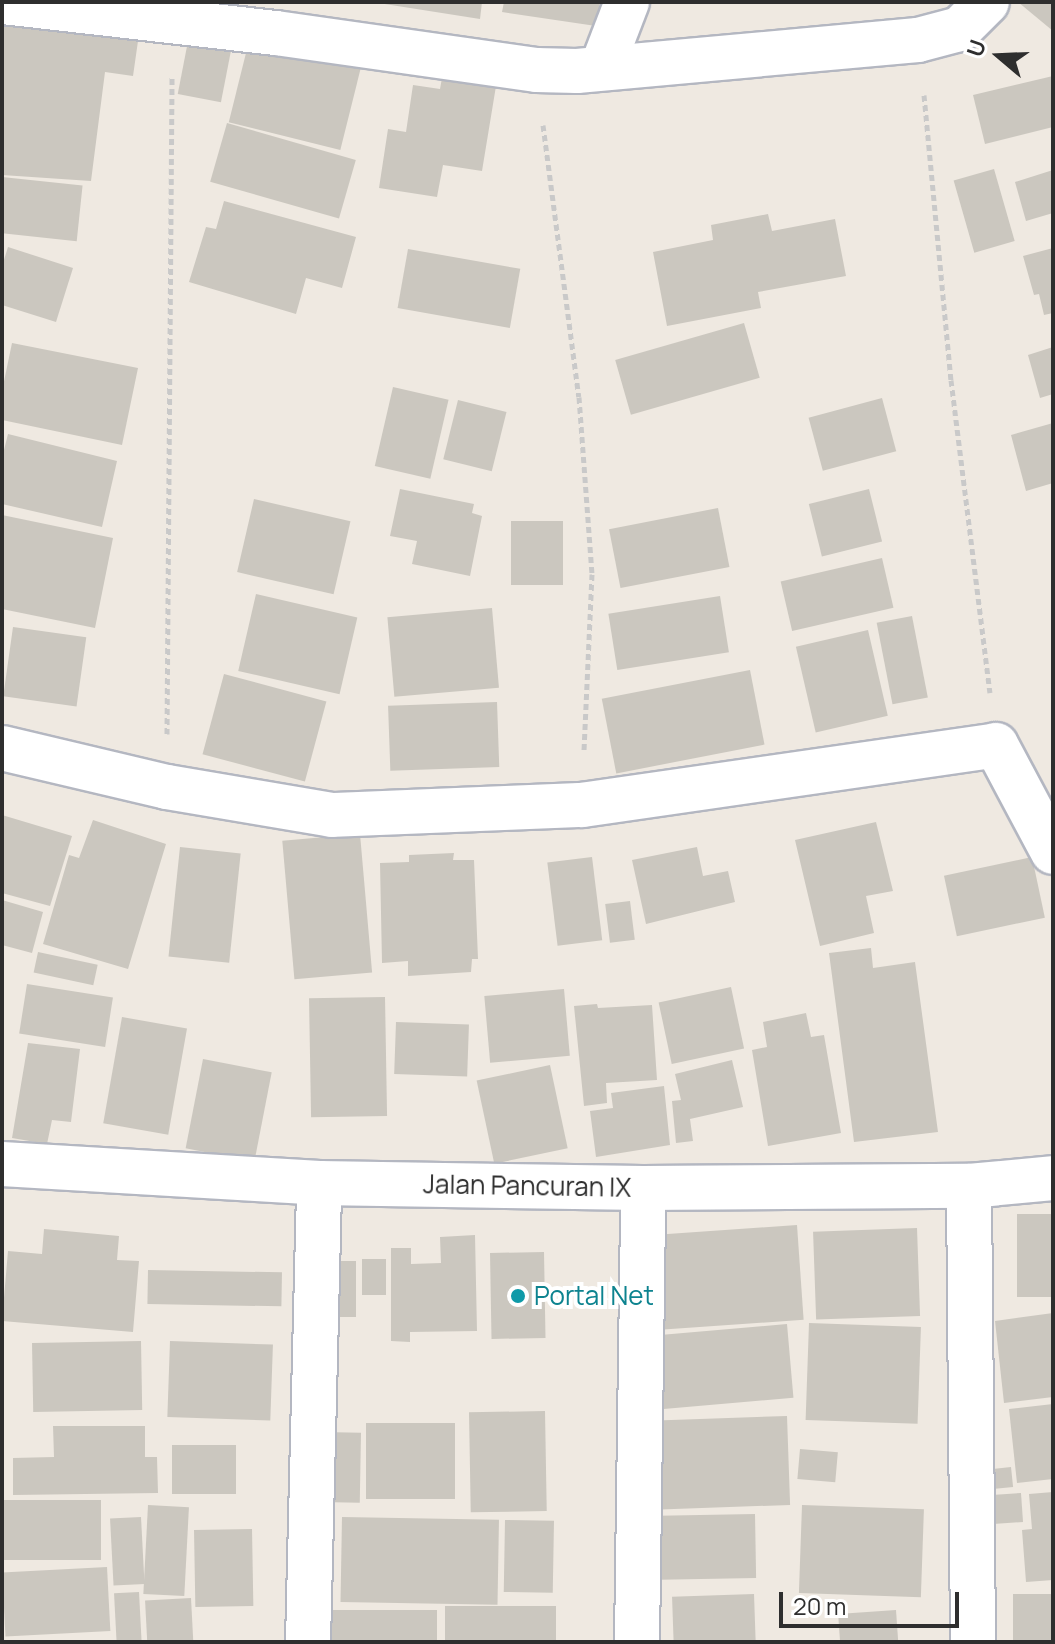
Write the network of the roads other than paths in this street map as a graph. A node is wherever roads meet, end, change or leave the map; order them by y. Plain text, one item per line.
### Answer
1 (3, 2) edge
2 (627, 2) edge
3 (987, 2) edge
4 (285, 18) edge
5 (602, 67) junction
6 (2, 748) edge
7 (1053, 852) edge
8 (2, 1164) edge
9 (1053, 1178) edge
10 (319, 1183) junction
11 (969, 1186) junction
12 (643, 1188) junction
13 (308, 1642) edge
14 (637, 1642) edge
15 (973, 1642) edge

1 - 4 street
2 - 5 street
3 - 5 street
4 - 5 street
6 - 7 street
8 - 10 street, Jalan Pancuran IX
9 - 11 street, Jalan Pancuran IX
10 - 12 street, Jalan Pancuran IX
10 - 13 street
11 - 12 street, Jalan Pancuran IX
11 - 15 street
12 - 14 street

